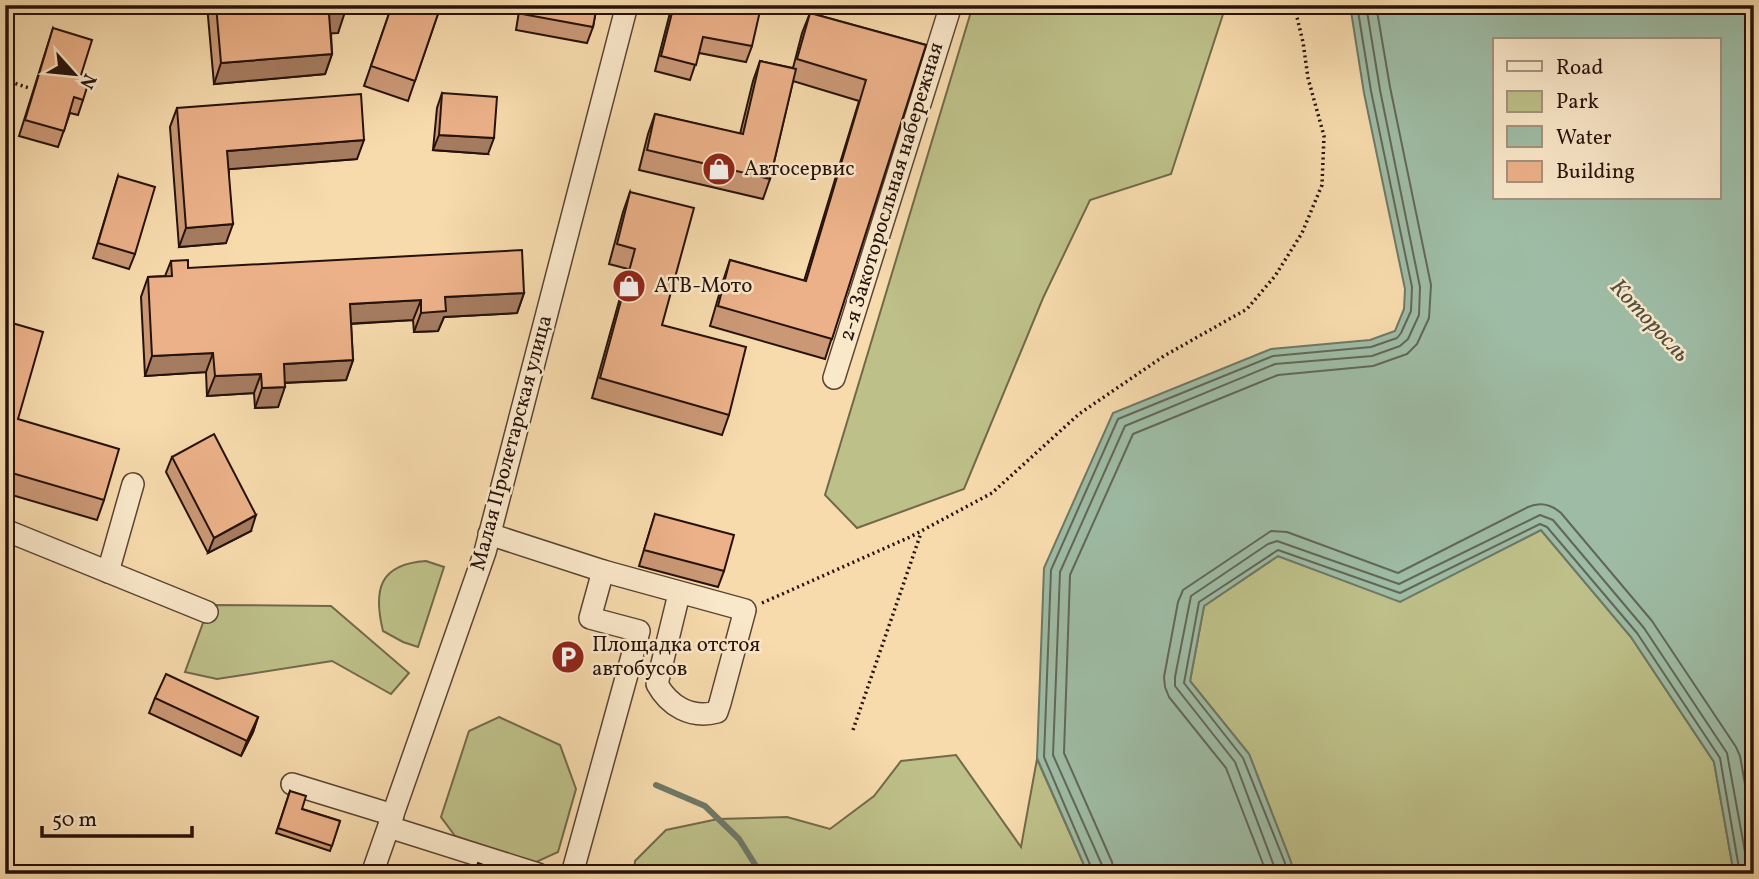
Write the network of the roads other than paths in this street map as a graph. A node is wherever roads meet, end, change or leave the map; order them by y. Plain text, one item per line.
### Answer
1 (627, 5) edge
2 (951, 5) edge
3 (834, 378) dead end
4 (133, 484) dead end
5 (5, 530) edge
6 (489, 534) junction
7 (603, 571) junction
8 (107, 572) junction
9 (679, 594) junction
10 (206, 612) dead end
11 (292, 784) dead end
12 (391, 821) junction
13 (372, 874) edge
14 (538, 874) edge
15 (572, 874) edge

1 - 6 street, Малая Пролетарская улица
2 - 3 street, 2-я Закоторосльная набережная
4 - 8 street
5 - 8 street
6 - 7 street
6 - 12 street, Малая Пролетарская улица
7 - 9 street
7 - 15 street
8 - 10 street
9 - 9 street
11 - 12 street
12 - 13 street, Малая Пролетарская улица
12 - 14 street

